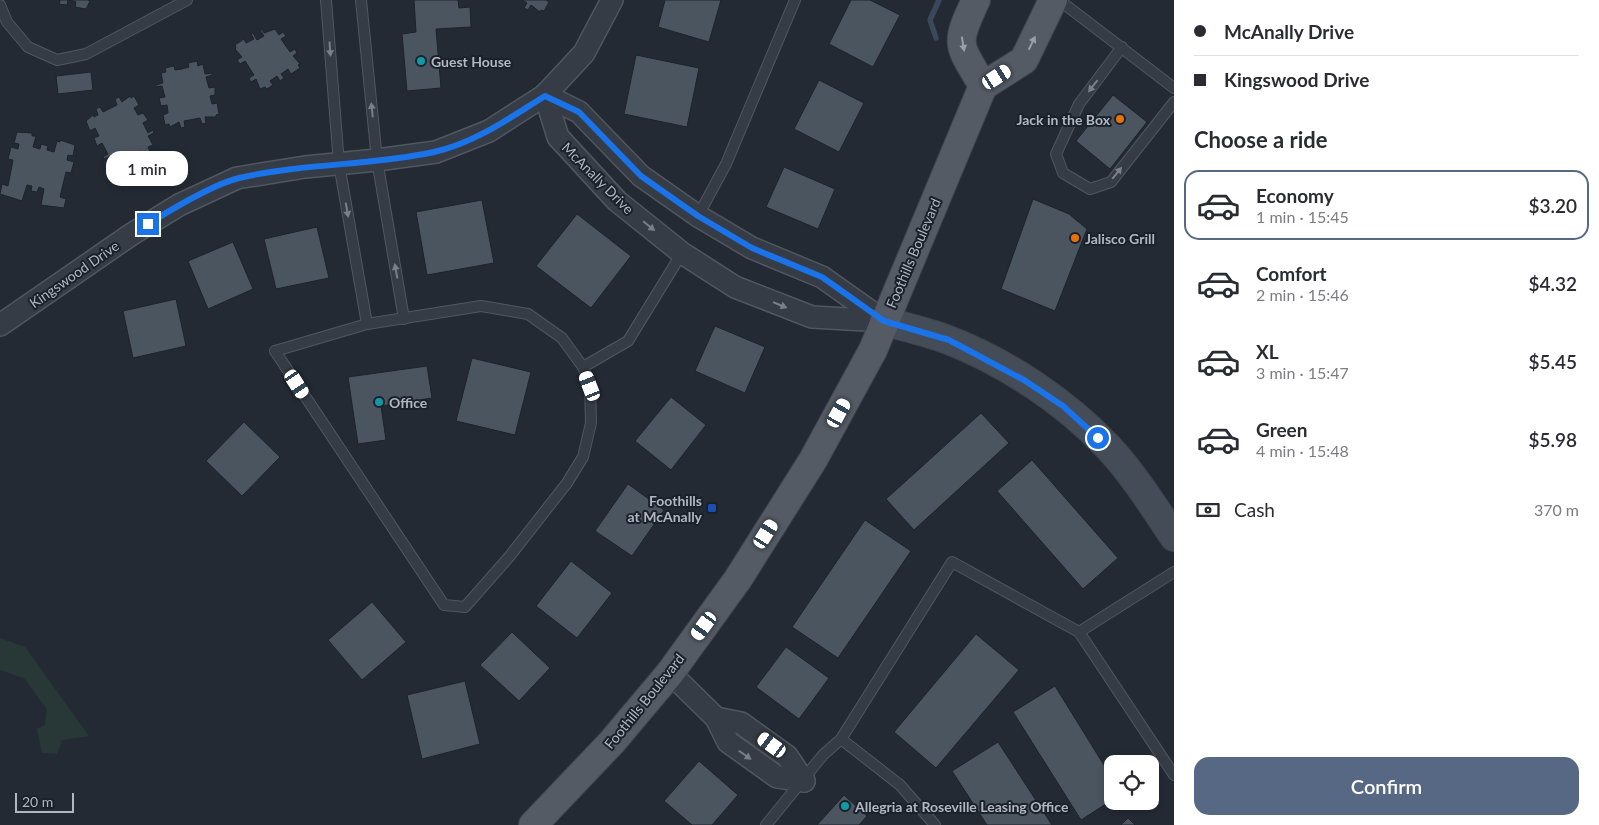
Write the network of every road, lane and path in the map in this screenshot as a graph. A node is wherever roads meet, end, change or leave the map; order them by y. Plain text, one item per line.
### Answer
1 (187, 0) edge
2 (326, 0) edge
3 (362, 0) edge
4 (612, 0) edge
5 (795, 0) edge
6 (976, 0) edge
7 (1053, 0) edge
8 (1059, 0) edge
9 (0, 5) edge
10 (1122, 47) junction
11 (983, 86) junction
12 (1174, 88) edge
13 (545, 96) junction
14 (1174, 102) edge
15 (377, 160) junction
16 (339, 164) junction
17 (698, 216) junction
18 (682, 254) junction
19 (404, 319) junction
20 (884, 321) junction
21 (367, 324) junction
22 (0, 325) edge
23 (583, 368) junction
24 (1174, 538) edge
25 (1174, 572) edge
26 (1080, 632) junction
27 (670, 673) junction
28 (841, 739) junction
29 (1174, 775) edge
30 (804, 781) junction
31 (533, 825) edge
32 (766, 825) edge
33 (935, 825) edge

1 - 9 lane
2 -> 16 lane
15 -> 3 lane
4 - 13 street, Kingswood Drive
5 - 17 lane
6 -> 11 main road
11 -> 7 main road
8 - 10 lane
10 - 12 lane
10 -> 14 lane
11 - 20 main road, Foothills Boulevard
13 - 15 street, Kingswood Drive
13 - 17 street, McAnally Drive
13 -> 18 street, McAnally Drive
15 - 16 street, Kingswood Drive
19 -> 15 lane
16 -> 21 lane
16 - 22 street, Kingswood Drive
17 - 20 street, McAnally Drive
18 -> 20 street, McAnally Drive
18 - 23 lane
19 - 21 lane
19 - 23 lane
20 - 24 street, McAnally Drive
20 - 27 main road, Foothills Boulevard
21 - 23 lane
25 - 26 lane
26 - 28 lane
26 - 29 lane
27 - 30 street
27 - 31 main road, Foothills Boulevard
28 - 30 lane
28 - 33 lane
30 - 32 lane

